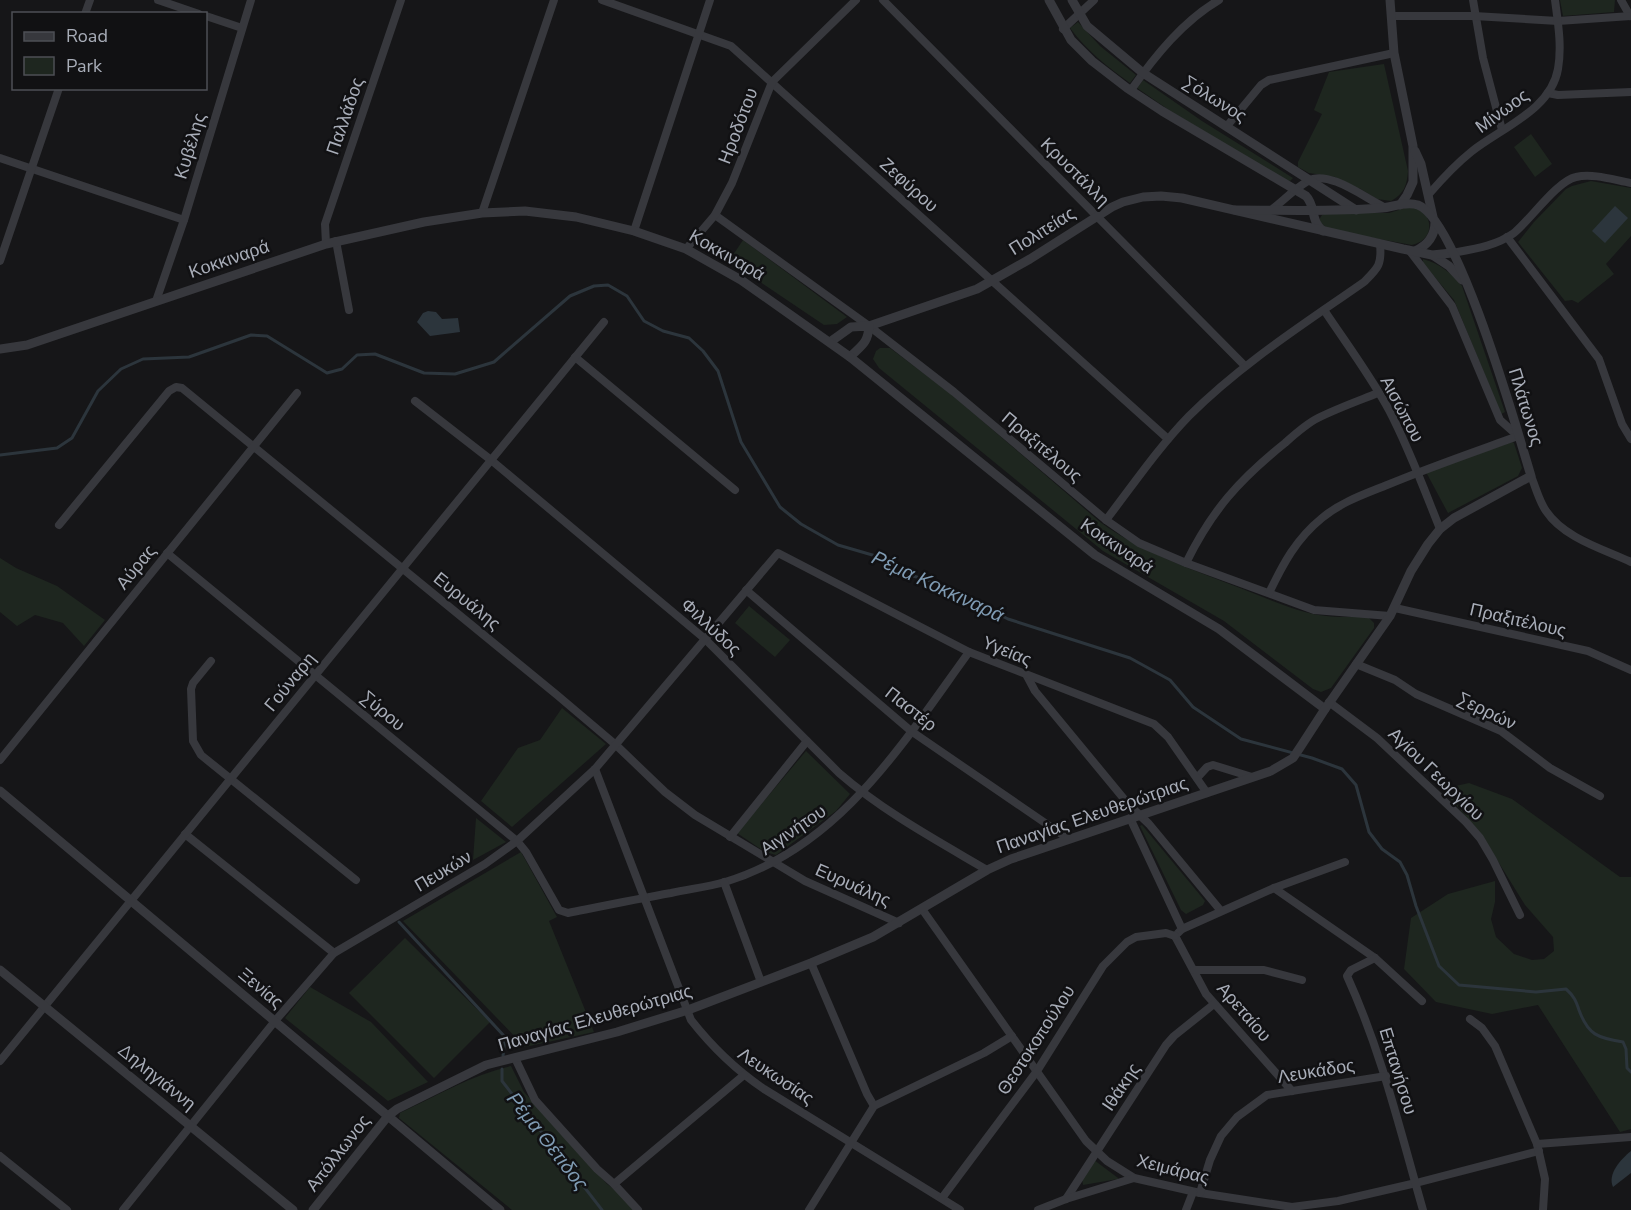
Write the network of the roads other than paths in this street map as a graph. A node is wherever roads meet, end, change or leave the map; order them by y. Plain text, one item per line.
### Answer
1 (158, 0) edge
2 (251, 0) edge
3 (401, 0) edge
4 (554, 0) edge
5 (602, 0) edge
6 (710, 0) edge
7 (856, 0) edge
8 (883, 0) edge
9 (1049, 0) edge
10 (1072, 0) edge
11 (1094, 0) edge
12 (1220, 0) edge
13 (1390, 0) edge
14 (1473, 0) edge
15 (1555, 0) edge
16 (1621, 0) edge
17 (193, 12) edge
18 (1079, 14) junction
19 (207, 16) edge
20 (1391, 16) junction
21 (1474, 16) junction
22 (1630, 16) edge
23 (1558, 21) junction
24 (242, 28) junction
25 (1063, 29) junction
26 (699, 33) junction
27 (1394, 53) junction
28 (1143, 73) junction
29 (772, 82) junction
30 (58, 90) edge
31 (1131, 90) junction
32 (1631, 92) edge
33 (1548, 93) junction
34 (1227, 126) junction
35 (1502, 130) junction
36 (1413, 146) junction
37 (0, 158) edge
38 (31, 168) junction
39 (1310, 180) junction
40 (1631, 183) edge
41 (1295, 191) junction
42 (1429, 194) junction
43 (1400, 205) junction
44 (1385, 208) junction
45 (1235, 210) junction
46 (1271, 210) junction
47 (1356, 210) junction
48 (1312, 211) junction
49 (482, 213) junction
50 (715, 215) junction
51 (1097, 216) junction
52 (184, 220) junction
53 (1434, 220) junction
54 (634, 231) junction
55 (1327, 233) junction
56 (1507, 237) junction
57 (336, 241) junction
58 (326, 244) junction
59 (1380, 244) junction
60 (686, 249) junction
61 (1412, 251) junction
62 (1452, 253) junction
63 (1432, 255) junction
64 (0, 261) edge
65 (993, 281) junction
66 (1468, 286) junction
67 (156, 301) junction
68 (349, 310) dead end
69 (1324, 310) junction
70 (604, 322) dead end
71 (869, 326) junction
72 (830, 342) junction
73 (0, 349) edge
74 (575, 357) junction
75 (850, 357) junction
76 (1245, 366) junction
77 (297, 393) dead end
78 (1378, 393) junction
79 (415, 401) dead end
80 (1518, 436) junction
81 (1168, 439) junction
82 (1631, 440) edge
83 (253, 446) junction
84 (491, 460) junction
85 (1417, 472) junction
86 (1531, 476) junction
87 (735, 490) dead end
88 (1106, 520) junction
89 (59, 525) dead end
90 (1440, 529) junction
91 (167, 553) junction
92 (778, 553) joint
93 (1631, 562) edge
94 (1186, 563) junction
95 (403, 568) junction
96 (746, 590) junction
97 (1269, 593) junction
98 (1393, 612) junction
99 (705, 639) junction
100 (969, 652) junction
101 (211, 661) dead end
102 (1356, 664) junction
103 (1631, 670) edge
104 (316, 675) junction
105 (1027, 675) junction
106 (1327, 706) junction
107 (911, 731) junction
108 (807, 741) junction
109 (616, 745) junction
110 (0, 760) edge
111 (595, 769) junction
112 (1252, 777) junction
113 (1197, 778) junction
114 (230, 780) junction
115 (0, 791) edge
116 (862, 793) junction
117 (1207, 793) junction
118 (1600, 796) dead end
119 (1135, 817) junction
120 (186, 834) junction
121 (730, 837) junction
122 (1067, 838) junction
123 (517, 841) junction
124 (1345, 862) dead end
125 (774, 863) junction
126 (987, 870) junction
127 (356, 880) dead end
128 (724, 882) junction
129 (1274, 888) junction
130 (645, 898) junction
131 (131, 901) junction
132 (922, 909) junction
133 (559, 910) joint
134 (1221, 911) junction
135 (1520, 915) dead end
136 (899, 923) junction
137 (1182, 929) junction
138 (1175, 936) junction
139 (334, 953) junction
140 (1375, 958) junction
141 (811, 963) junction
142 (0, 970) edge
143 (1194, 970) junction
144 (1302, 980) dead end
145 (761, 982) junction
146 (1422, 1001) dead end
147 (1214, 1004) junction
148 (45, 1007) junction
149 (688, 1010) junction
150 (1470, 1019) dead end
151 (275, 1021) junction
152 (1012, 1036) junction
153 (514, 1058) junction
154 (0, 1061) edge
155 (1037, 1071) junction
156 (744, 1075) junction
157 (1386, 1076) junction
158 (1292, 1091) junction
159 (874, 1106) junction
160 (388, 1116) junction
161 (190, 1126) junction
162 (1631, 1137) edge
163 (852, 1143) junction
164 (1538, 1147) junction
165 (1096, 1150) junction
166 (0, 1156) edge
167 (1134, 1178) junction
168 (1416, 1183) junction
169 (614, 1184) junction
170 (1197, 1192) junction
171 (942, 1198) junction
172 (1066, 1198) junction
173 (67, 1210) edge
174 (123, 1210) edge
175 (292, 1210) edge
176 (313, 1210) edge
177 (500, 1210) edge
178 (638, 1210) edge
179 (809, 1210) edge
180 (960, 1210) edge
181 (1038, 1210) edge
182 (1186, 1210) edge
183 (1423, 1210) edge
184 (1543, 1210) edge

1 - 17 street
2 - 24 street, Κυβέλης
3 - 58 street, Παλλάδος
4 - 49 street
5 - 26 street, Ζεφύρου
6 - 26 street
7 - 29 street, Ηροδότου
8 - 51 street, Κρυστάλλη
9 - 25 street, Σόλωνος
10 - 18 street, Σόλωνος
11 - 18 street
12 - 28 street
13 - 20 street
14 - 21 street
15 - 23 street, Μίνωος
16 - 22 street
18 - 25 street
18 - 28 street, Σόλωνος
19 - 24 street
20 - 21 street
20 - 27 street
21 - 23 street
21 - 35 street
22 - 23 street
23 - 33 street, Μίνωος
24 - 52 street, Κυβέλης
25 - 31 street, Σόλωνος
26 - 29 street, Ζεφύρου
26 - 54 street
27 - 34 street
27 - 36 street
28 - 31 street
28 - 34 street, Σόλωνος
29 - 50 street, Ηροδότου
29 - 65 street, Ζεφύρου
30 - 38 street
31 - 41 street, Σόλωνος
32 - 33 street
33 - 35 street, Μίνωος
34 - 39 street, Σόλωνος
35 - 42 street, Μίνωος
36 - 42 street
36 - 43 street
37 - 38 street
38 - 52 street
38 - 64 street
39 - 41 street
39 - 44 street
39 - 47 street, Σόλωνος
40 - 56 street
41 - 46 street
41 - 48 street, Σόλωνος
42 - 53 street
43 - 44 street, Πολιτείας
43 - 53 street
44 - 47 street, Πολιτείας
45 - 46 street, Πολιτείας
45 - 51 street, Πολιτείας
45 - 55 street, Πολιτείας
46 - 48 street, Πολιτείας
47 - 48 street, Πολιτείας
48 - 55 street
49 - 54 street, Κοκκιναρά
49 - 57 street, Κοκκιναρά
50 - 60 street, Ηροδότου
50 - 71 street, Πραξιτέλους
51 - 65 street, Πολιτείας
51 - 76 street, Κρυστάλλη
52 - 67 street, Κυβέλης
53 - 61 street
53 - 62 street, Πλάτωνος
54 - 60 street, Κοκκιναρά
55 - 59 street, Πολιτείας
56 - 62 street
56 - 82 street
57 - 58 street, Κοκκιναρά
57 - 68 street
58 - 67 street, Κοκκιναρά
59 - 61 street, Πολιτείας
59 - 69 street
60 - 72 street, Κοκκιναρά
61 - 63 street, Πολιτείας
61 - 80 street
62 - 63 street
62 - 66 street, Πλάτωνος
63 - 66 street
65 - 71 street, Πολιτείας
65 - 81 street, Ζεφύρου
66 - 80 street, Πλάτωνος
67 - 73 street, Κοκκιναρά
69 - 76 street
69 - 78 street, Αισώπου
70 - 74 street, Γούναρη
71 - 72 street, Πολιτείας
71 - 75 street
71 - 88 street, Πραξιτέλους
72 - 75 street, Κοκκιναρά
74 - 84 street, Γούναρη
74 - 87 street
75 - 106 street, Κοκκιναρά
76 - 81 street
77 - 83 street, Αύρας
78 - 85 street, Αισώπου
78 - 94 street
79 - 84 street, Φιλλύδος
80 - 85 street
80 - 86 street, Πλάτωνος
81 - 88 street
83 - 89 street, Ευρυάλης
83 - 91 street, Αύρας
83 - 95 street, Ευρυάλης
84 - 95 street, Γούναρη
84 - 99 street, Φιλλύδος
85 - 90 street, Αισώπου
85 - 97 street
86 - 90 street, Παναγίας Ελευθερώτριας
86 - 93 street, Πλάτωνος
88 - 94 street, Πραξιτέλους
90 - 98 street, Παναγίας Ελευθερώτριας
91 - 104 street, Σύρου
91 - 110 street, Αύρας
92 - 96 street, Πευκών
92 - 100 street, Υγείας
94 - 97 street, Πραξιτέλους
95 - 104 street, Γούναρη
95 - 109 street, Ευρυάλης
96 - 99 street, Πευκών
96 - 107 street, Παστέρ
97 - 98 street, Πραξιτέλους
98 - 102 street, Παναγίας Ελευθερώτριας
98 - 103 street, Πραξιτέλους
99 - 108 street, Φιλλύδος
99 - 109 street, Πευκών
100 - 105 street, Υγείας
100 - 107 street, Αιγινήτου
101 - 114 street
102 - 106 street, Παναγίας Ελευθερώτριας
102 - 118 street, Σερρών
104 - 114 street, Γούναρη
104 - 123 street, Σύρου
105 - 113 street, Υγείας
105 - 119 street
106 - 112 street, Παναγίας Ελευθερώτριας
106 - 135 street, Αγίου Γεωργίου
107 - 116 street, Αιγινήτου
107 - 122 street, Παστέρ
108 - 116 street, Φιλλύδος
108 - 121 street
109 - 111 street, Πευκών
109 - 121 street, Ευρυάλης
111 - 123 street, Πευκών
111 - 130 street, Λευκωσίας
112 - 113 street
112 - 117 street, Παναγίας Ελευθερώτριας
113 - 117 street, Υγείας
114 - 120 street, Γούναρη
114 - 127 street
115 - 131 street, Ξενίας
116 - 125 street, Αιγινήτου
116 - 126 street, Φιλλύδος
117 - 119 street, Παναγίας Ελευθερώτριας
119 - 122 street, Παναγίας Ελευθερώτριας
119 - 134 street
119 - 137 street
120 - 131 street, Γούναρη
120 - 139 street
121 - 125 street, Ευρυάλης
122 - 126 street, Παναγίας Ελευθερώτριας
123 - 133 street, Σύρου
123 - 139 street, Πευκών
124 - 129 street
125 - 128 street, Αιγινήτου
125 - 136 street, Ευρυάλης
126 - 132 street, Παναγίας Ελευθερώτριας
128 - 130 street, Αιγινήτου
128 - 145 street
129 - 134 street
129 - 140 street
130 - 133 street, Αιγινήτου
130 - 149 street, Λευκωσίας
131 - 148 street, Γούναρη
131 - 151 street, Ξενίας
132 - 136 street, Παναγίας Ελευθερώτριας
132 - 152 street, Χειμάρας
134 - 137 street
136 - 141 street, Παναγίας Ελευθερώτριας
137 - 138 street
138 - 143 street, Αρεταίου
138 - 155 street, Θεοτοκοπούλου
139 - 151 street, Πευκών
140 - 146 street
140 - 157 street, Επτανήσου
141 - 145 street, Παναγίας Ελευθερώτριας
141 - 159 street
142 - 148 street, Δηληγιάννη
143 - 144 street
143 - 147 street, Αρεταίου
145 - 149 street, Παναγίας Ελευθερώτριας
147 - 158 street, Αρεταίου
147 - 165 street, Ιθάκης
148 - 154 street, Γούναρη
148 - 161 street, Δηληγιάννη
149 - 153 street, Παναγίας Ελευθερώτριας
149 - 156 street, Λευκωσίας
150 - 164 street
151 - 160 street, Ξενίας
151 - 161 street, Πευκών
152 - 155 street, Χειμάρας
152 - 159 street
153 - 160 street, Παναγίας Ελευθερώτριας
153 - 169 street
155 - 165 street, Χειμάρας
155 - 171 street, Θεοτοκοπούλου
156 - 163 street, Λευκωσίας
156 - 169 street
157 - 158 street, Λευκάδος
157 - 168 street, Επτανήσου
158 - 170 street, Λευκάδος
159 - 163 street
160 - 176 street, Απόλλωνος
160 - 177 street, Ξενίας
161 - 174 street, Πευκών
161 - 175 street, Δηληγιάννη
162 - 164 street, Χειμάρας
163 - 171 street, Λευκωσίας
163 - 179 street
164 - 168 street, Χειμάρας
164 - 184 street
165 - 167 street, Χειμάρας
165 - 172 street, Ιθάκης
166 - 173 street
167 - 170 street, Χειμάρας
167 - 172 street
168 - 170 street, Χειμάρας
168 - 183 street, Επτανήσου
169 - 178 street
170 - 182 street, Λευκάδος
171 - 180 street, Λευκωσίας
172 - 181 street

